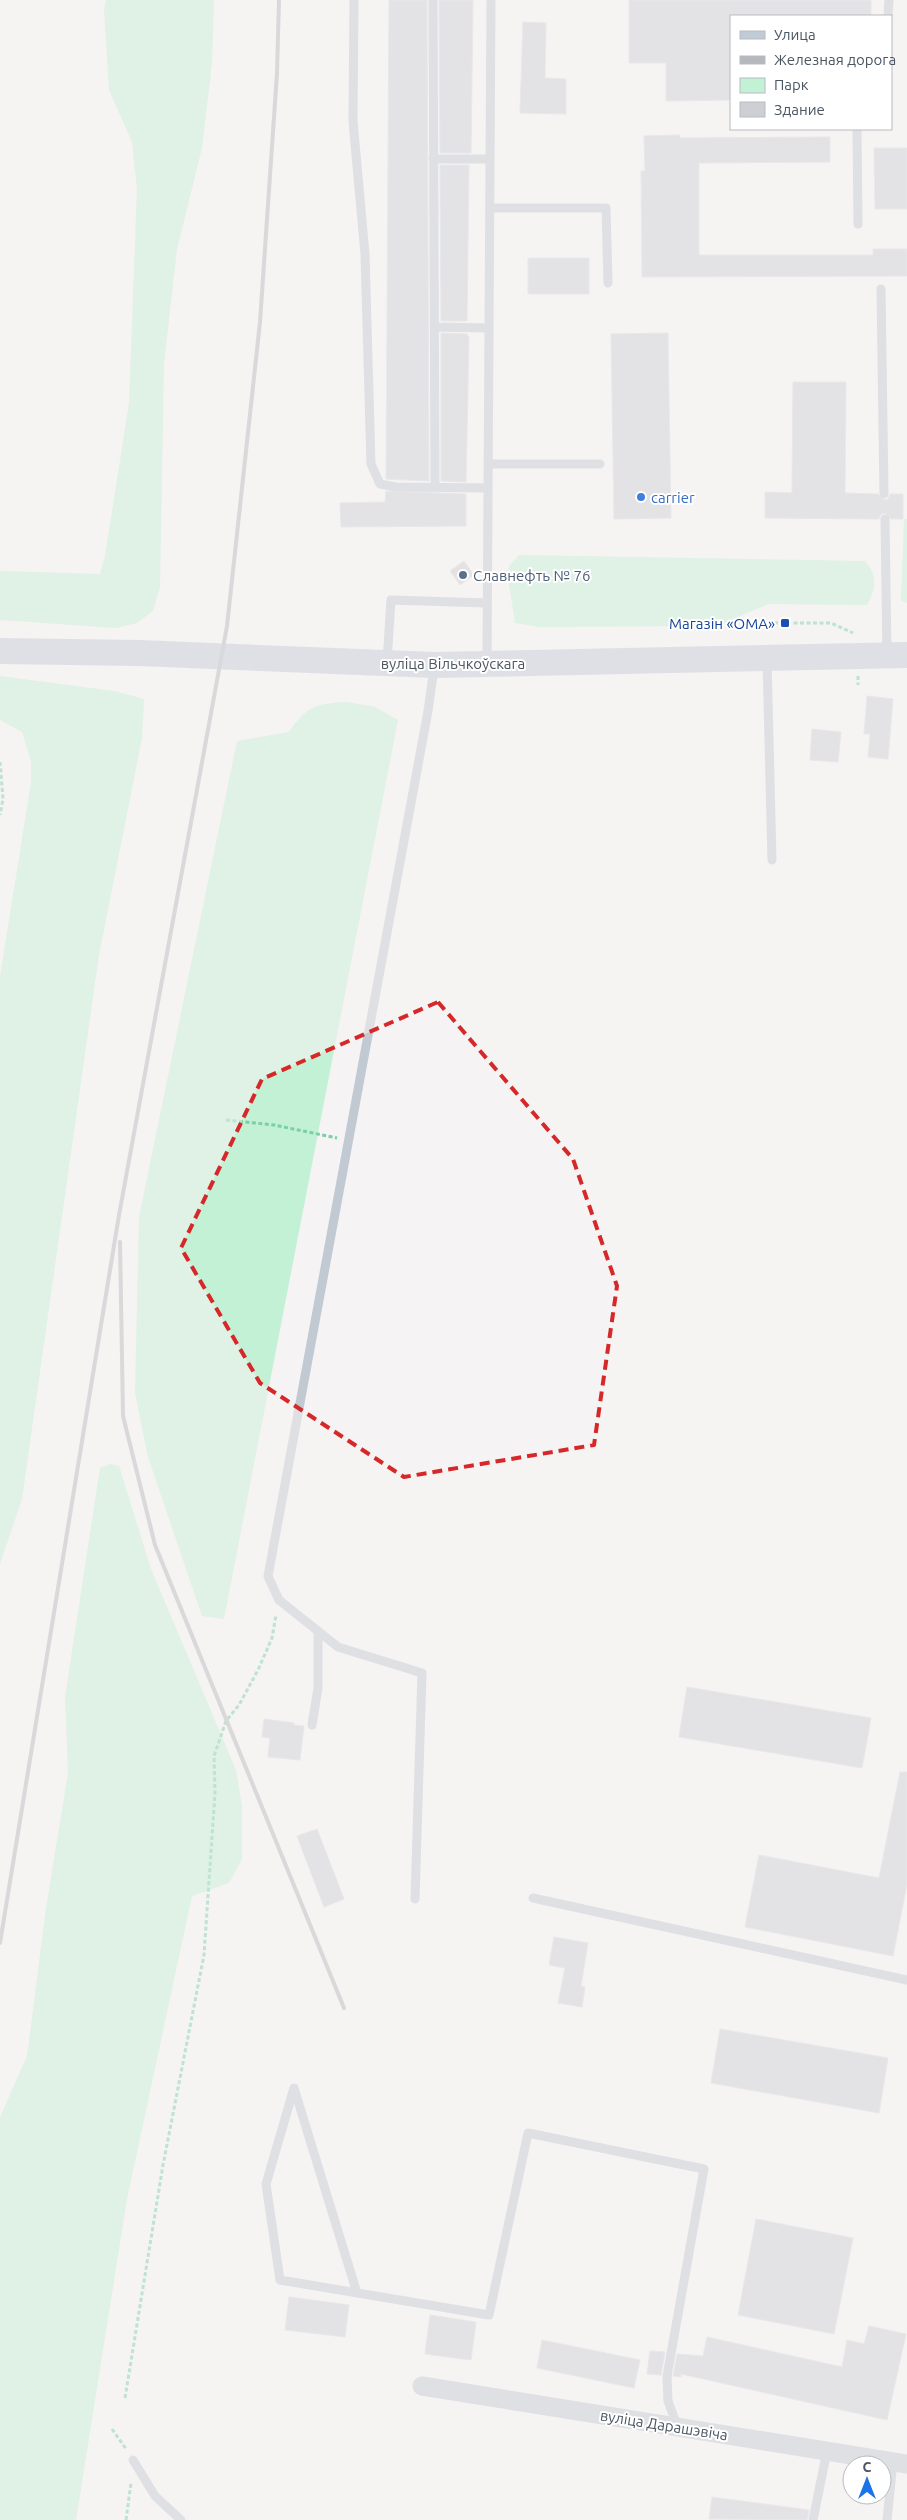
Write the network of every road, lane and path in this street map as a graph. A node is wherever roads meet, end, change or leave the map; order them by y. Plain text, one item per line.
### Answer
1 (354, 0) edge
2 (433, 0) edge
3 (491, 0) edge
4 (889, 0) edge
5 (888, 15) edge
6 (857, 130) edge
7 (434, 159) junction
8 (490, 159) junction
9 (490, 208) junction
10 (858, 224) dead end
11 (608, 283) dead end
12 (881, 289) dead end
13 (434, 327) junction
14 (489, 328) junction
15 (488, 464) junction
16 (600, 464) dead end
17 (435, 487) junction
18 (488, 488) junction
19 (884, 494) dead end
20 (885, 519) dead end
21 (487, 603) junction
22 (0, 651) edge
23 (897, 655) edge
24 (767, 658) junction
25 (387, 664) junction
26 (488, 664) junction
27 (434, 665) junction
28 (0, 762) edge
29 (0, 815) edge
30 (772, 860) dead end
31 (226, 1120) dead end
32 (348, 1140) junction
33 (279, 1600) junction
34 (318, 1631) junction
35 (312, 1725) dead end
36 (415, 1898) dead end
37 (533, 1898) dead end
38 (907, 1980) edge
39 (357, 2293) junction
40 (422, 2386) dead end
41 (125, 2398) dead end
42 (678, 2428) junction
43 (827, 2452) junction
44 (134, 2460) dead end
45 (900, 2463) edge
46 (181, 2520) edge
47 (813, 2520) edge
48 (887, 2520) edge

1 - 17 lane
2 - 7 lane
3 - 8 lane
4 - 5 lane
6 - 10 lane
7 - 8 lane
7 - 13 lane
8 - 9 lane
9 - 11 lane
9 - 14 lane
12 - 19 lane
13 - 14 lane
13 - 17 lane
14 - 15 lane
15 - 16 lane
15 - 18 lane
17 - 18 lane
18 - 21 lane
20 - 23 lane
21 - 25 lane
21 - 26 lane
22 - 25 main road, вуліца Вільчкоўскага
23 - 24 main road, вуліца Вільчкоўскага
24 - 26 main road, вуліца Вільчкоўскага
24 - 30 lane
25 - 27 main road, вуліца Вільчкоўскага
26 - 27 main road, вуліца Вільчкоўскага
27 - 32 lane
28 - 29 path
31 - 32 path
32 - 33 lane
33 - 34 lane
33 - 41 path
34 - 35 lane
34 - 36 lane
37 - 38 lane
39 - 39 lane
39 - 42 lane
40 - 42 street, вуліца Дарашэвіча
42 - 43 street, вуліца Дарашэвіча
43 - 45 street, вуліца Дарашэвіча
43 - 47 lane
44 - 46 lane
45 - 48 lane

